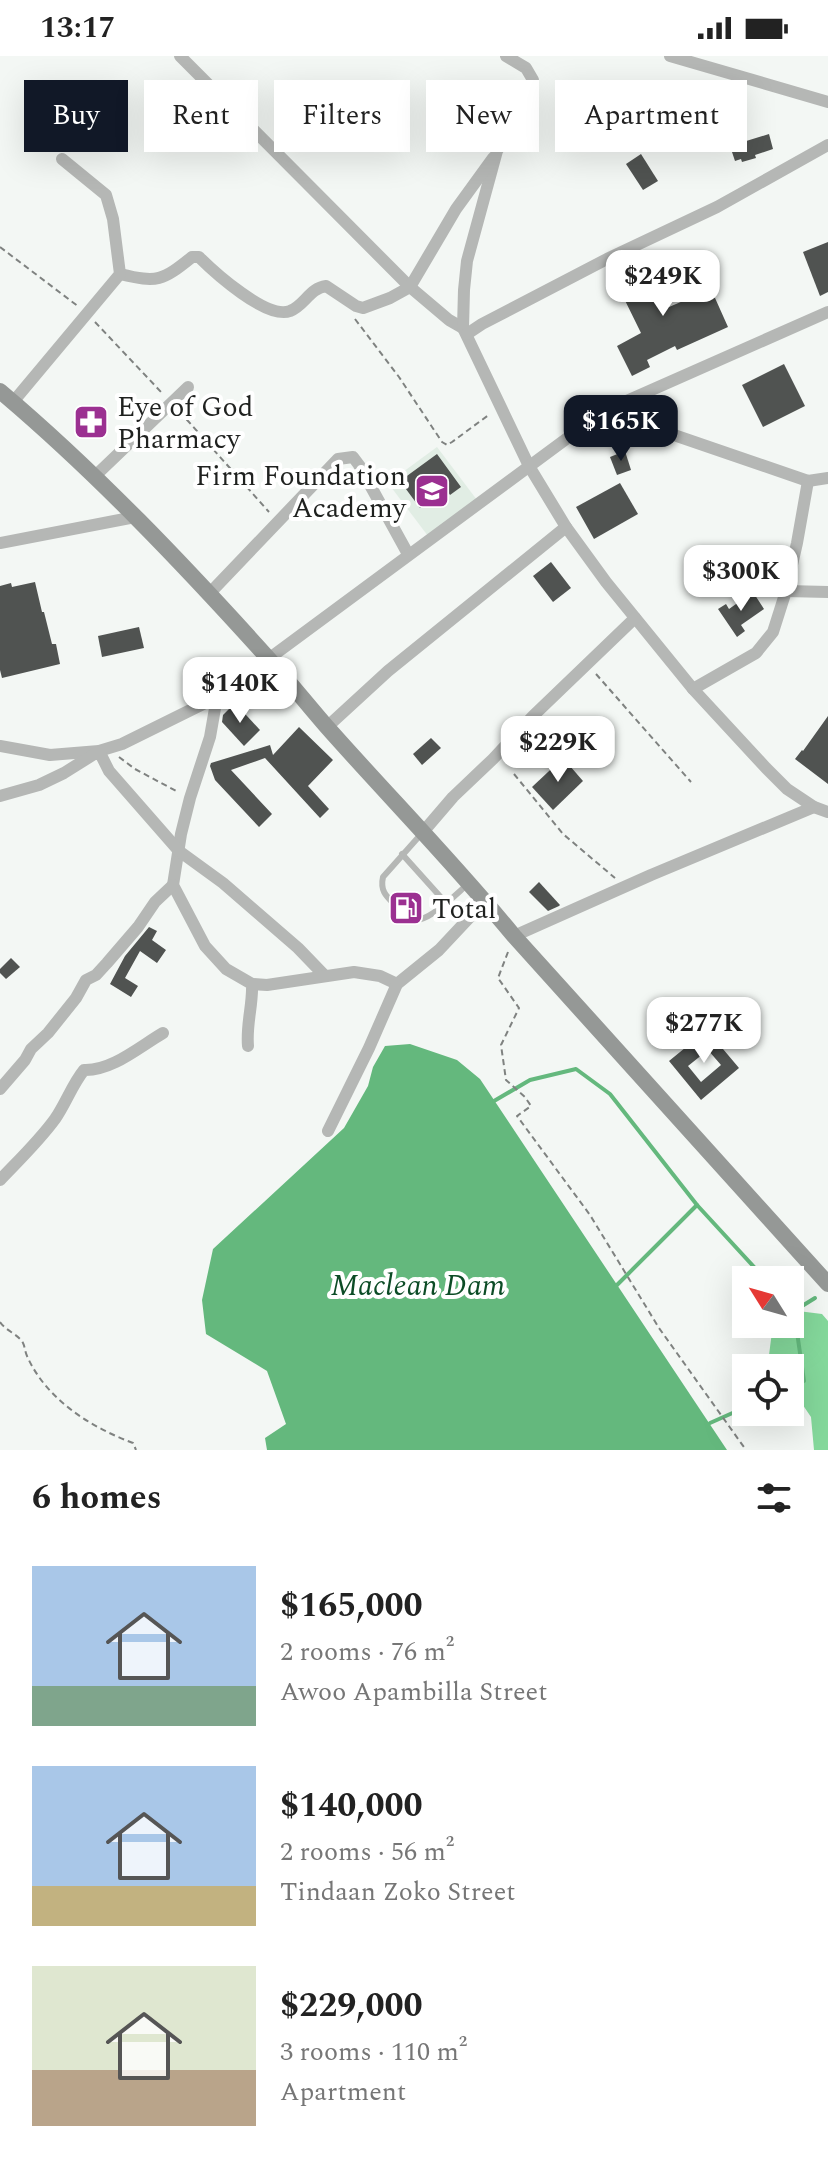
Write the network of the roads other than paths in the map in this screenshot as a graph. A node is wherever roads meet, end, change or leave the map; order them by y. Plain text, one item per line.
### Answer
1 (180, 56) edge
2 (506, 56) edge
3 (670, 56) edge
4 (529, 62) edge
5 (828, 102) edge
6 (828, 145) edge
7 (496, 152) edge
8 (497, 152) edge
9 (62, 159) dead end
10 (120, 274) junction
11 (410, 287) junction
12 (828, 312) edge
13 (465, 331) junction
14 (188, 387) dead end
15 (6, 396) edge
16 (604, 411) junction
17 (529, 466) junction
18 (94, 477) junction
19 (828, 478) edge
20 (808, 481) junction
21 (135, 517) junction
22 (566, 527) junction
23 (0, 543) edge
24 (408, 554) junction
25 (786, 591) junction
26 (828, 592) edge
27 (208, 595) junction
28 (635, 618) junction
29 (268, 658) junction
30 (693, 689) junction
31 (217, 697) junction
32 (327, 727) junction
33 (0, 746) edge
34 (104, 750) junction
35 (0, 796) edge
36 (814, 807) junction
37 (828, 812) edge
38 (423, 832) junction
39 (179, 851) junction
40 (402, 854) junction
41 (468, 884) junction
42 (173, 885) junction
43 (485, 901) junction
44 (446, 903) junction
45 (514, 936) junction
46 (325, 976) junction
47 (252, 984) junction
48 (397, 984) junction
49 (163, 1033) dead end
50 (248, 1046) dead end
51 (0, 1089) edge
52 (328, 1131) dead end
53 (6, 1165) edge
54 (0, 1180) edge
55 (828, 1284) edge

1 - 11 street
2 - 4 street
3 - 5 street
6 - 13 street
7 - 11 street
8 - 13 street
9 - 10 street
10 - 11 street
10 - 15 street
11 - 13 street
12 - 16 street
13 - 17 street
14 - 18 street
15 - 18 main road
16 - 17 street
16 - 20 street
17 - 22 street
17 - 24 street
18 - 21 main road
19 - 20 street
20 - 25 street
21 - 23 street
21 - 27 main road
22 - 28 street
22 - 32 street
24 - 27 street
24 - 29 street
25 - 26 street
25 - 30 street
27 - 29 main road
28 - 30 street
28 - 38 street
29 - 31 street
29 - 32 main road
30 - 36 street
31 - 34 street
31 - 39 street
32 - 38 main road
33 - 34 street
34 - 35 street
34 - 39 street
36 - 37 street
36 - 45 street
38 - 40 lane
38 - 41 main road
39 - 42 street
39 - 46 street
40 - 44 lane
40 - 44 lane
41 - 43 main road
41 - 44 lane
42 - 47 street
42 - 51 street
43 - 45 main road
43 - 48 street
45 - 55 main road
46 - 47 street
46 - 48 street
47 - 50 street
48 - 52 street
49 - 53 street
53 - 54 street

